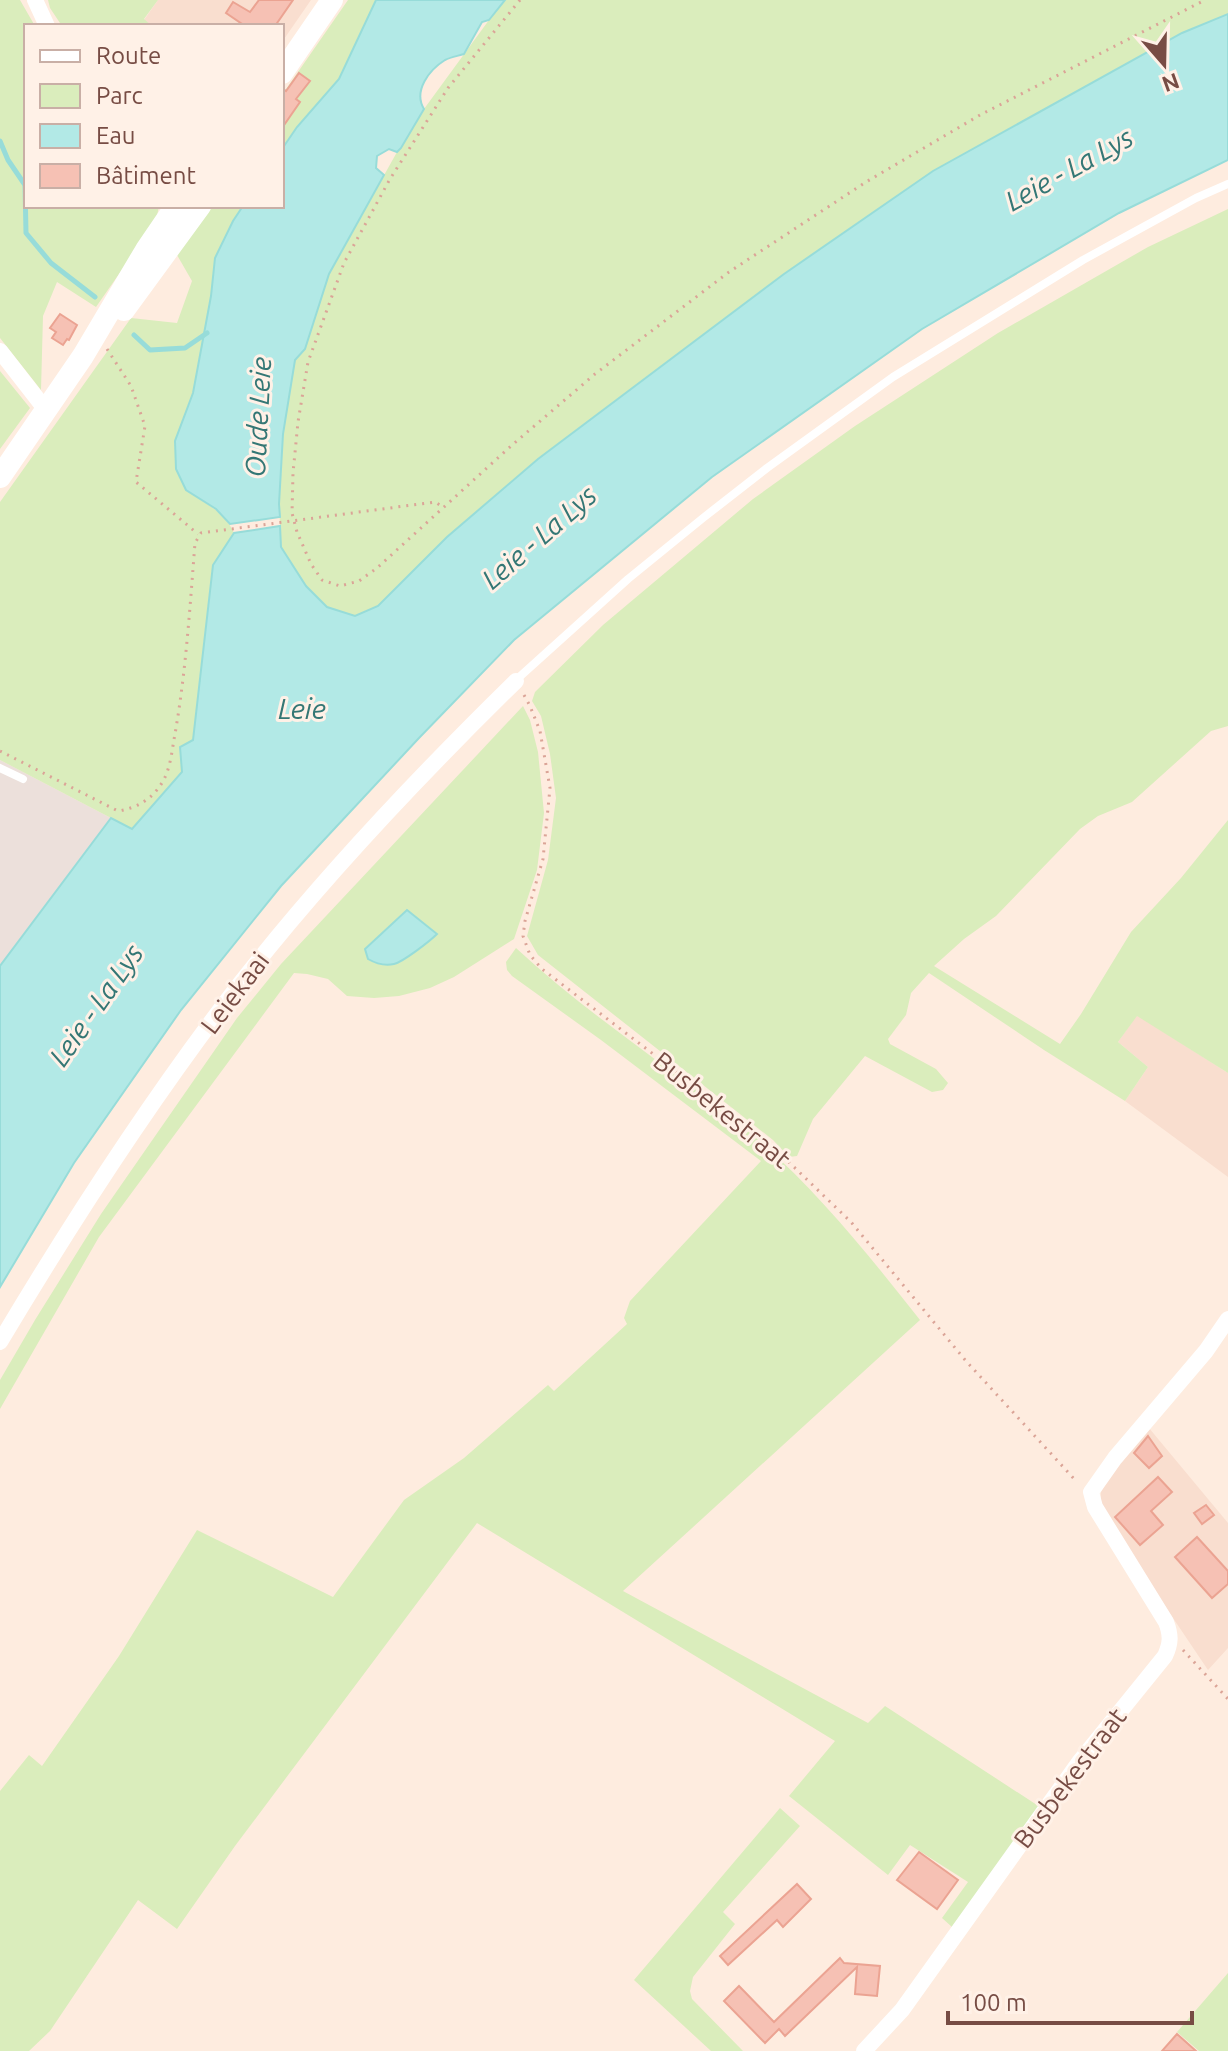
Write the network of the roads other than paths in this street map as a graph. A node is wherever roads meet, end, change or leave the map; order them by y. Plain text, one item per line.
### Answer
1 (35, 0) edge
2 (332, 0) edge
3 (46, 24) edge
4 (284, 70) edge
5 (1228, 184) edge
6 (175, 208) edge
7 (199, 208) edge
8 (0, 351) edge
9 (75, 369) junction
10 (46, 410) junction
11 (0, 477) edge
12 (516, 681) joint
13 (0, 768) edge
14 (23, 779) dead end
15 (1228, 1319) edge
16 (0, 1342) edge
17 (864, 2051) edge

1 - 3 street
2 - 4 main road
5 - 12 lane
6 - 9 main road
7 - 9 main road
8 - 10 street
9 - 10 main road
10 - 11 main road
12 - 16 street, Leiekaai
13 - 14 lane
15 - 17 street, Busbekestraat

